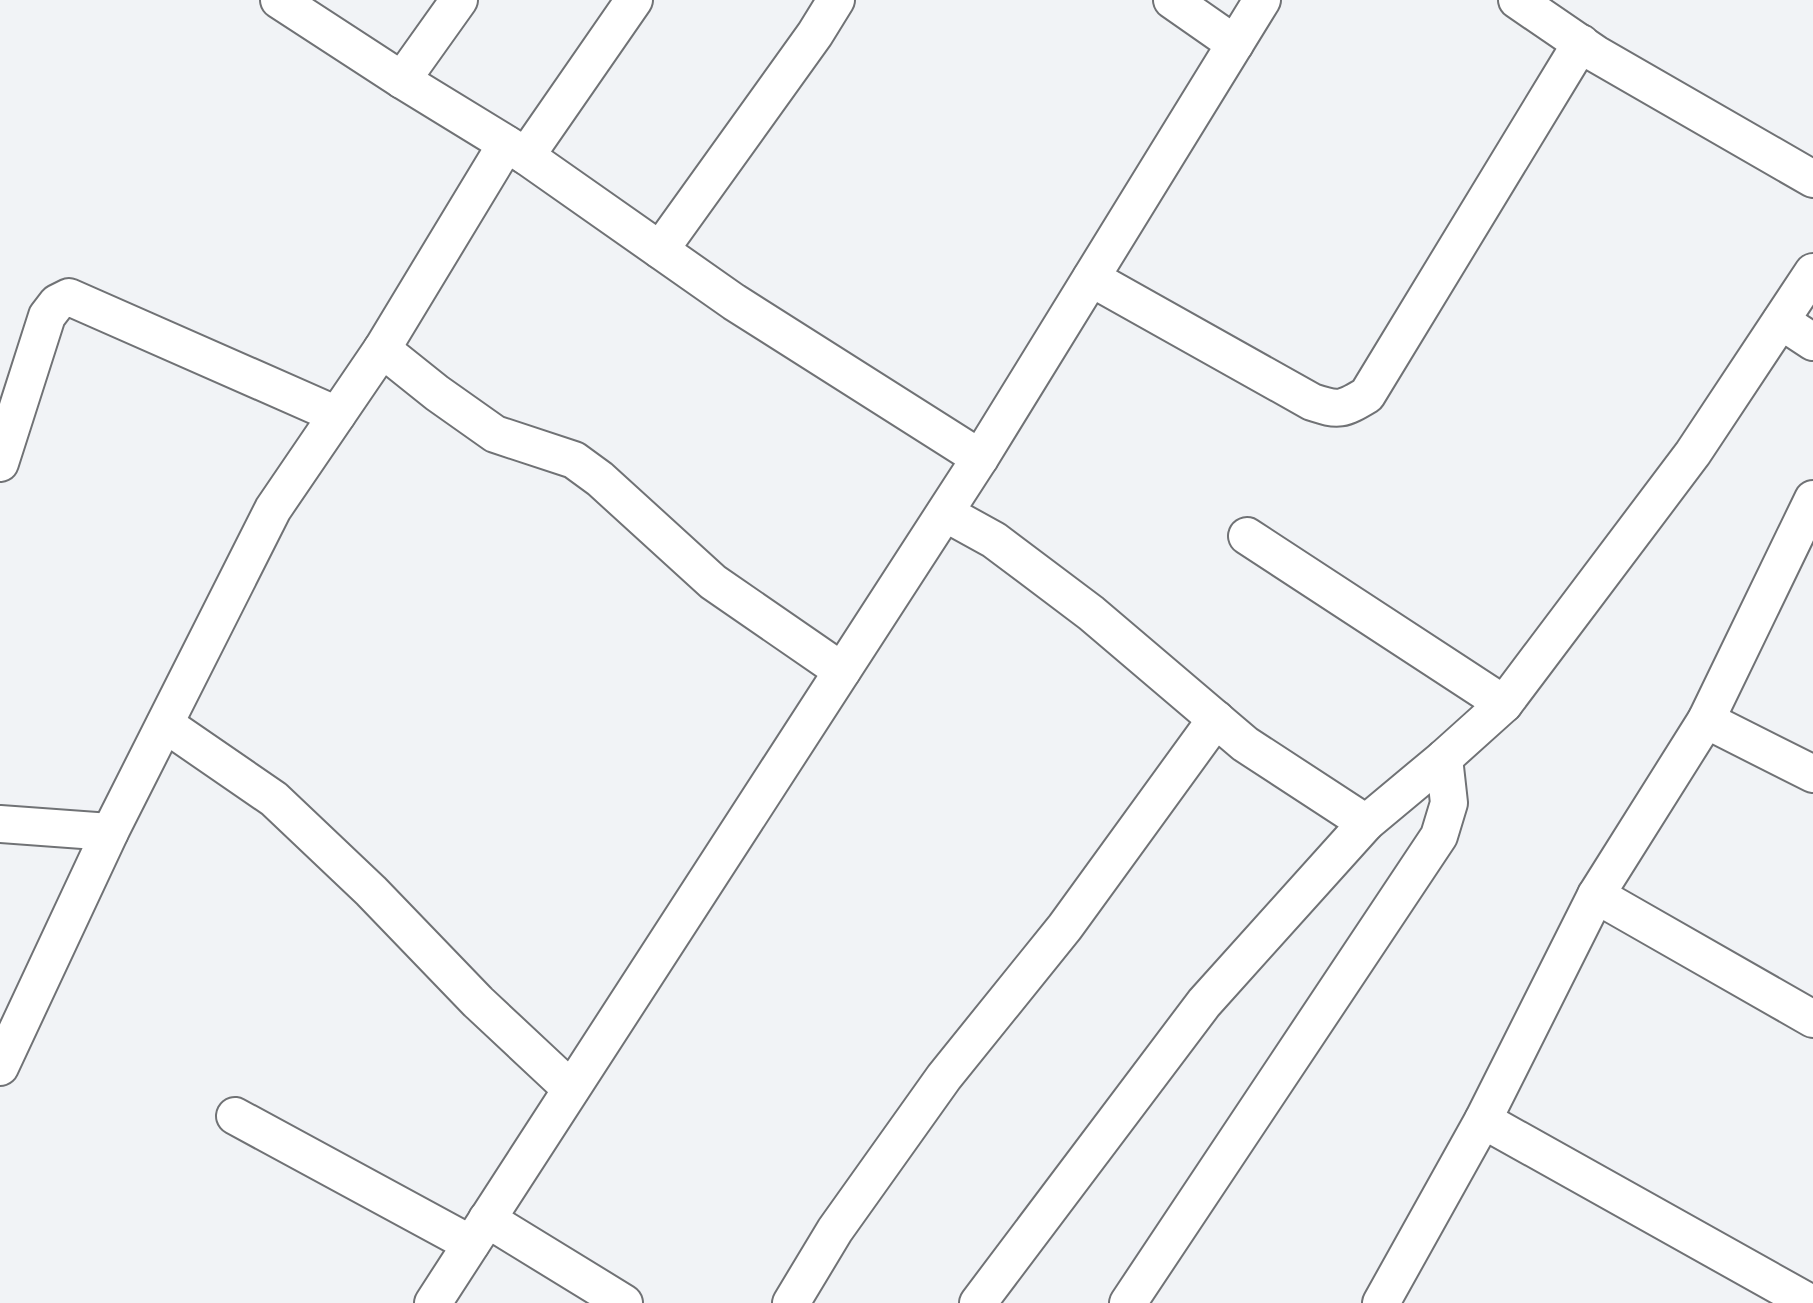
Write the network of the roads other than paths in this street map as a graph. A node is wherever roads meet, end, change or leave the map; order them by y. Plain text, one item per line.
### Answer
1 (459, 0) edge
2 (634, 0) edge
3 (836, 0) edge
4 (1172, 0) edge
5 (1262, 0) edge
6 (1517, 0) edge
7 (299, 5) edge
8 (1581, 43) junction
9 (1235, 44) junction
10 (402, 80) junction
11 (516, 150) junction
12 (1813, 179) edge
13 (660, 250) junction
14 (1813, 272) edge
15 (1091, 278) junction
16 (1781, 321) junction
17 (1813, 342) edge
18 (382, 349) junction
19 (337, 415) junction
20 (980, 458) junction
21 (0, 463) edge
22 (1810, 510) edge
23 (945, 513) junction
24 (1247, 536) dead end
25 (842, 671) junction
26 (1504, 704) junction
27 (1216, 719) junction
28 (1706, 720) junction
29 (165, 724) junction
30 (1444, 758) junction
31 (1813, 774) edge
32 (1366, 823) junction
33 (0, 824) edge
34 (110, 832) junction
35 (1596, 895) junction
36 (1813, 1019) edge
37 (0, 1067) edge
38 (571, 1089) junction
39 (235, 1116) dead end
40 (1483, 1120) junction
41 (479, 1232) junction
42 (433, 1303) edge
43 (624, 1303) edge
44 (791, 1303) edge
45 (978, 1303) edge
46 (1128, 1303) edge
47 (1381, 1303) edge
48 (1810, 1303) edge

1 - 10 street
2 - 11 street
3 - 13 street
4 - 9 street
5 - 9 street
6 - 8 street
7 - 10 street
8 - 12 street
8 - 15 street
9 - 15 street
10 - 11 street
11 - 13 street
11 - 18 street
13 - 20 street
14 - 16 street
15 - 20 street
16 - 17 street
16 - 26 street
18 - 19 street
18 - 25 street
19 - 21 street
19 - 29 street
20 - 23 street
22 - 28 street
23 - 25 street
23 - 27 street
24 - 26 street
25 - 38 street
26 - 30 street
27 - 32 street
27 - 44 street
28 - 31 street
28 - 35 street
29 - 34 street
29 - 38 street
30 - 32 street
30 - 46 street
32 - 45 street
33 - 34 street
34 - 37 street
35 - 36 street
35 - 40 street
38 - 41 street
39 - 41 street
40 - 47 street
40 - 48 street
41 - 42 street
41 - 43 street

